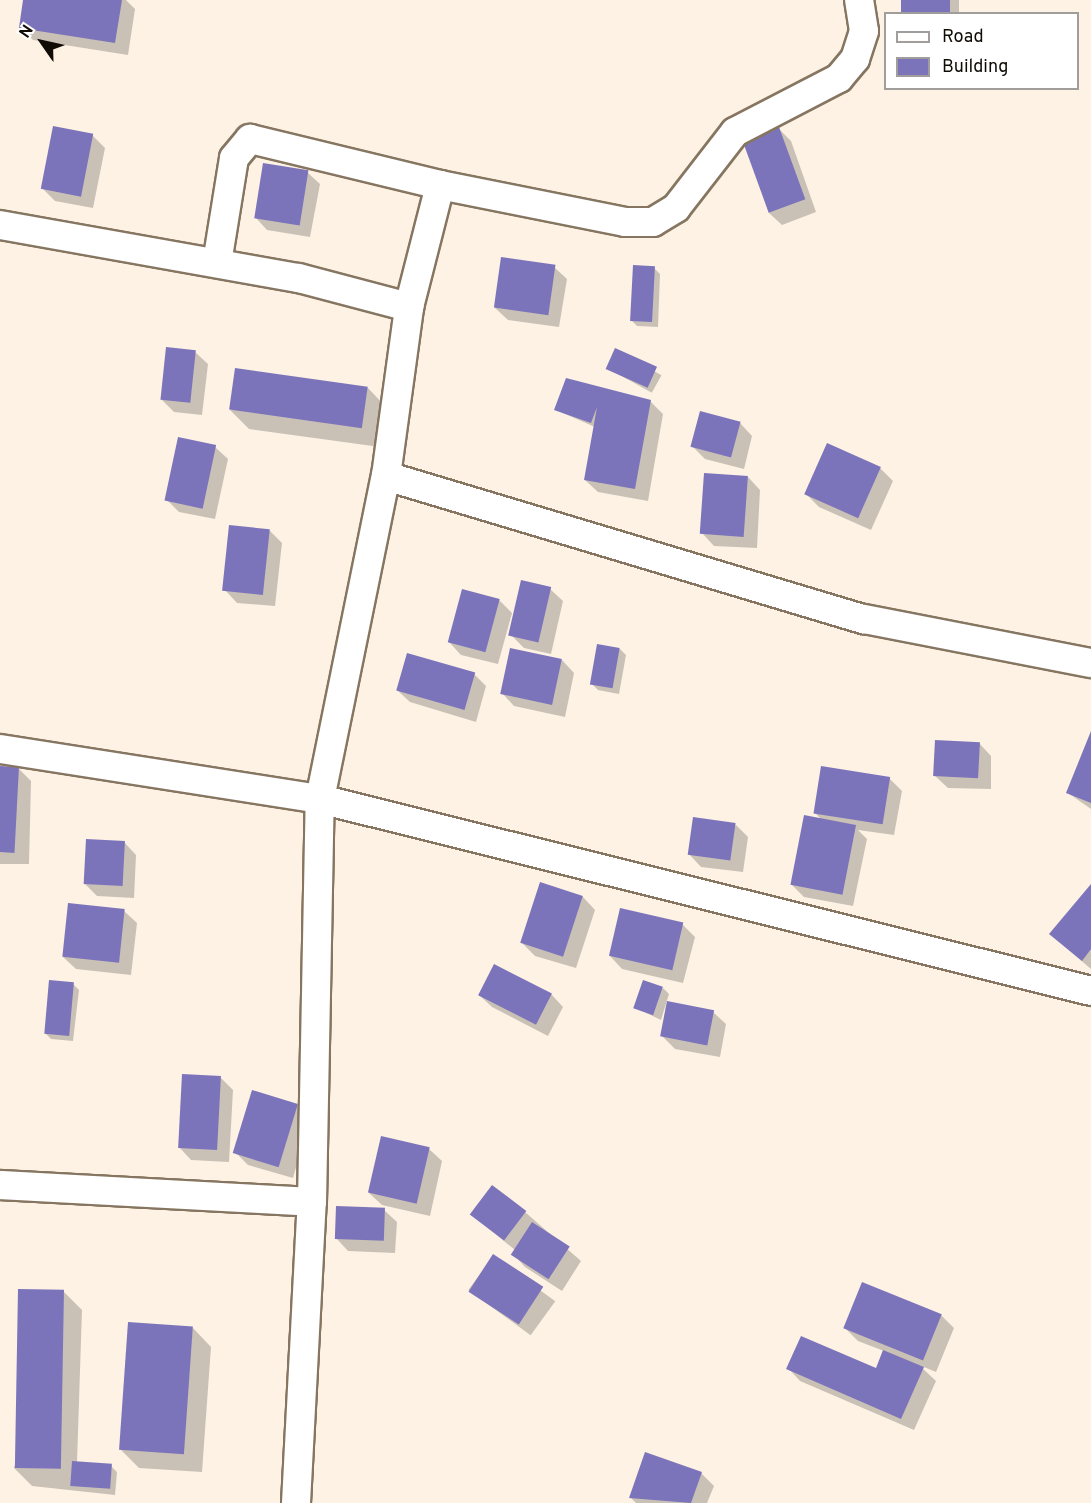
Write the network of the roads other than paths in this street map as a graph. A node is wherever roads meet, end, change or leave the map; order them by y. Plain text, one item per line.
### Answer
1 (859, 0) edge
2 (440, 185) junction
3 (0, 225) edge
4 (217, 263) junction
5 (409, 307) junction
6 (386, 476) junction
7 (1091, 663) edge
8 (0, 749) edge
9 (320, 799) junction
10 (1091, 991) edge
11 (0, 1185) edge
12 (312, 1203) junction
13 (296, 1503) edge

1 - 2 street
2 - 4 street
2 - 5 street
3 - 4 street
4 - 5 street
5 - 6 street
6 - 7 street
6 - 9 street
8 - 9 street
9 - 10 street
9 - 12 street
11 - 12 street
12 - 13 street

